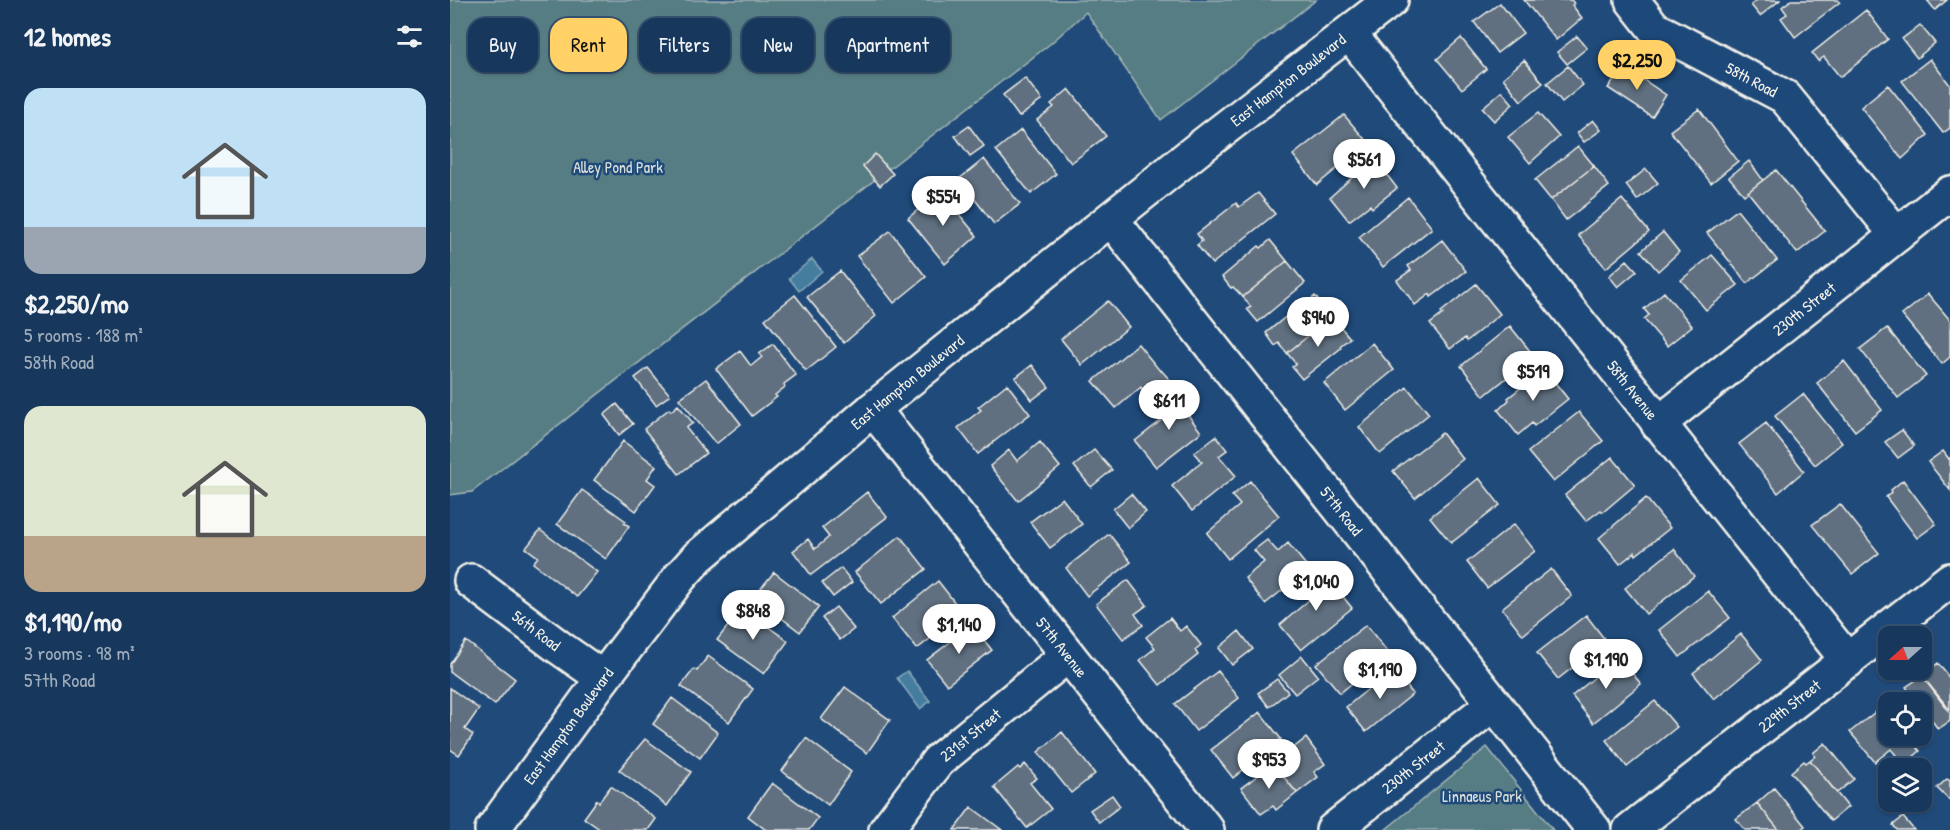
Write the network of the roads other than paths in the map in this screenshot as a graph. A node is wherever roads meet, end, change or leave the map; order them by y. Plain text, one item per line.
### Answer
1 (1391, 0) edge
2 (1632, 0) edge
3 (1349, 33) junction
4 (1950, 193) edge
5 (1111, 219) junction
6 (1897, 236) junction
7 (873, 409) junction
8 (1658, 424) junction
9 (1950, 580) edge
10 (471, 581) dead end
11 (1068, 655) junction
12 (1848, 661) junction
13 (603, 678) junction
14 (1493, 704) junction
15 (492, 830) edge
16 (886, 830) edge
17 (1207, 830) edge
18 (1333, 830) edge
19 (1594, 830) edge
20 (1630, 830) edge

1 - 3 street, East Hampton Boulevard
2 - 6 street, 58th Road
3 - 5 street, East Hampton Boulevard
3 - 8 street, 58th Avenue
4 - 6 street, 230th Street
5 - 7 street, East Hampton Boulevard
5 - 14 street, 57th Road
6 - 8 street, 230th Street
7 - 11 street, 57th Avenue
7 - 13 street, East Hampton Boulevard
8 - 12 street, 58th Avenue
9 - 12 street, 229th Street
10 - 13 street, 56th Road
11 - 16 street, 231st Street
11 - 17 street, 57th Avenue
12 - 20 street, 229th Street
13 - 15 street, East Hampton Boulevard
14 - 18 street, 230th Street
14 - 19 street, 57th Road

